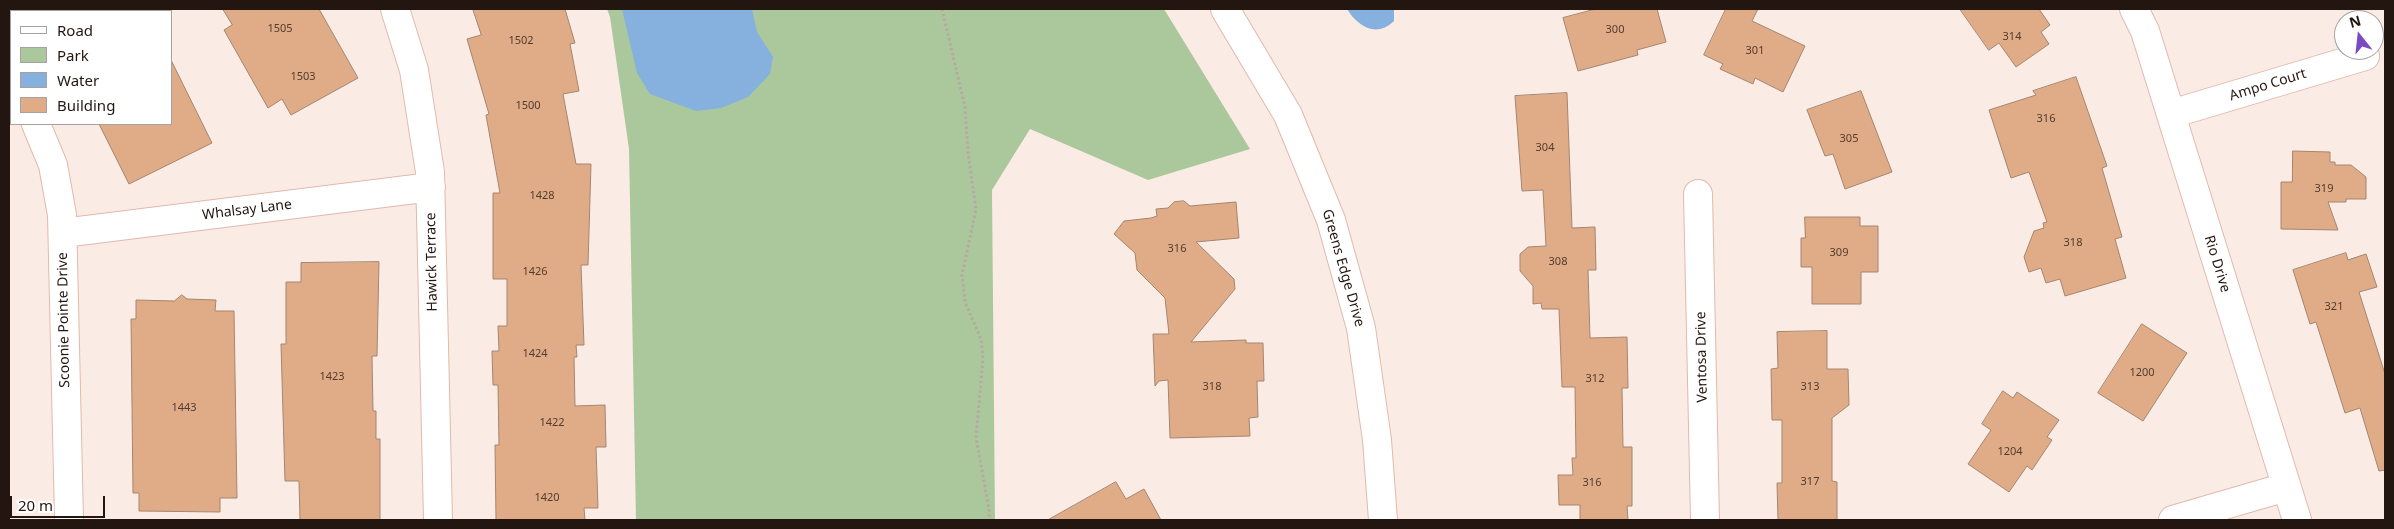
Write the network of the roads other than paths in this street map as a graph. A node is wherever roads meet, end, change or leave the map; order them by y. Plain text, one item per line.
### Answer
1 (394, 9) edge
2 (1225, 9) edge
3 (2134, 9) edge
4 (2352, 60) edge
5 (2170, 114) junction
6 (36, 125) edge
7 (431, 187) junction
8 (1698, 194) dead end
9 (62, 233) junction
10 (2286, 487) junction
11 (69, 520) edge
12 (438, 520) edge
13 (1383, 520) edge
14 (1705, 520) edge
15 (2173, 520) edge
16 (2297, 520) edge

1 - 7 street, Hawick Terrace
2 - 13 street, Greens Edge Drive
3 - 5 street, Rio Drive
4 - 5 street, Ampo Court
5 - 10 street, Rio Drive
6 - 9 street, Scoonie Pointe Drive
7 - 9 street, Whalsay Lane
7 - 12 street, Hawick Terrace
8 - 14 street, Ventosa Drive
9 - 11 street, Scoonie Pointe Drive
10 - 15 street
10 - 16 street, Rio Drive

